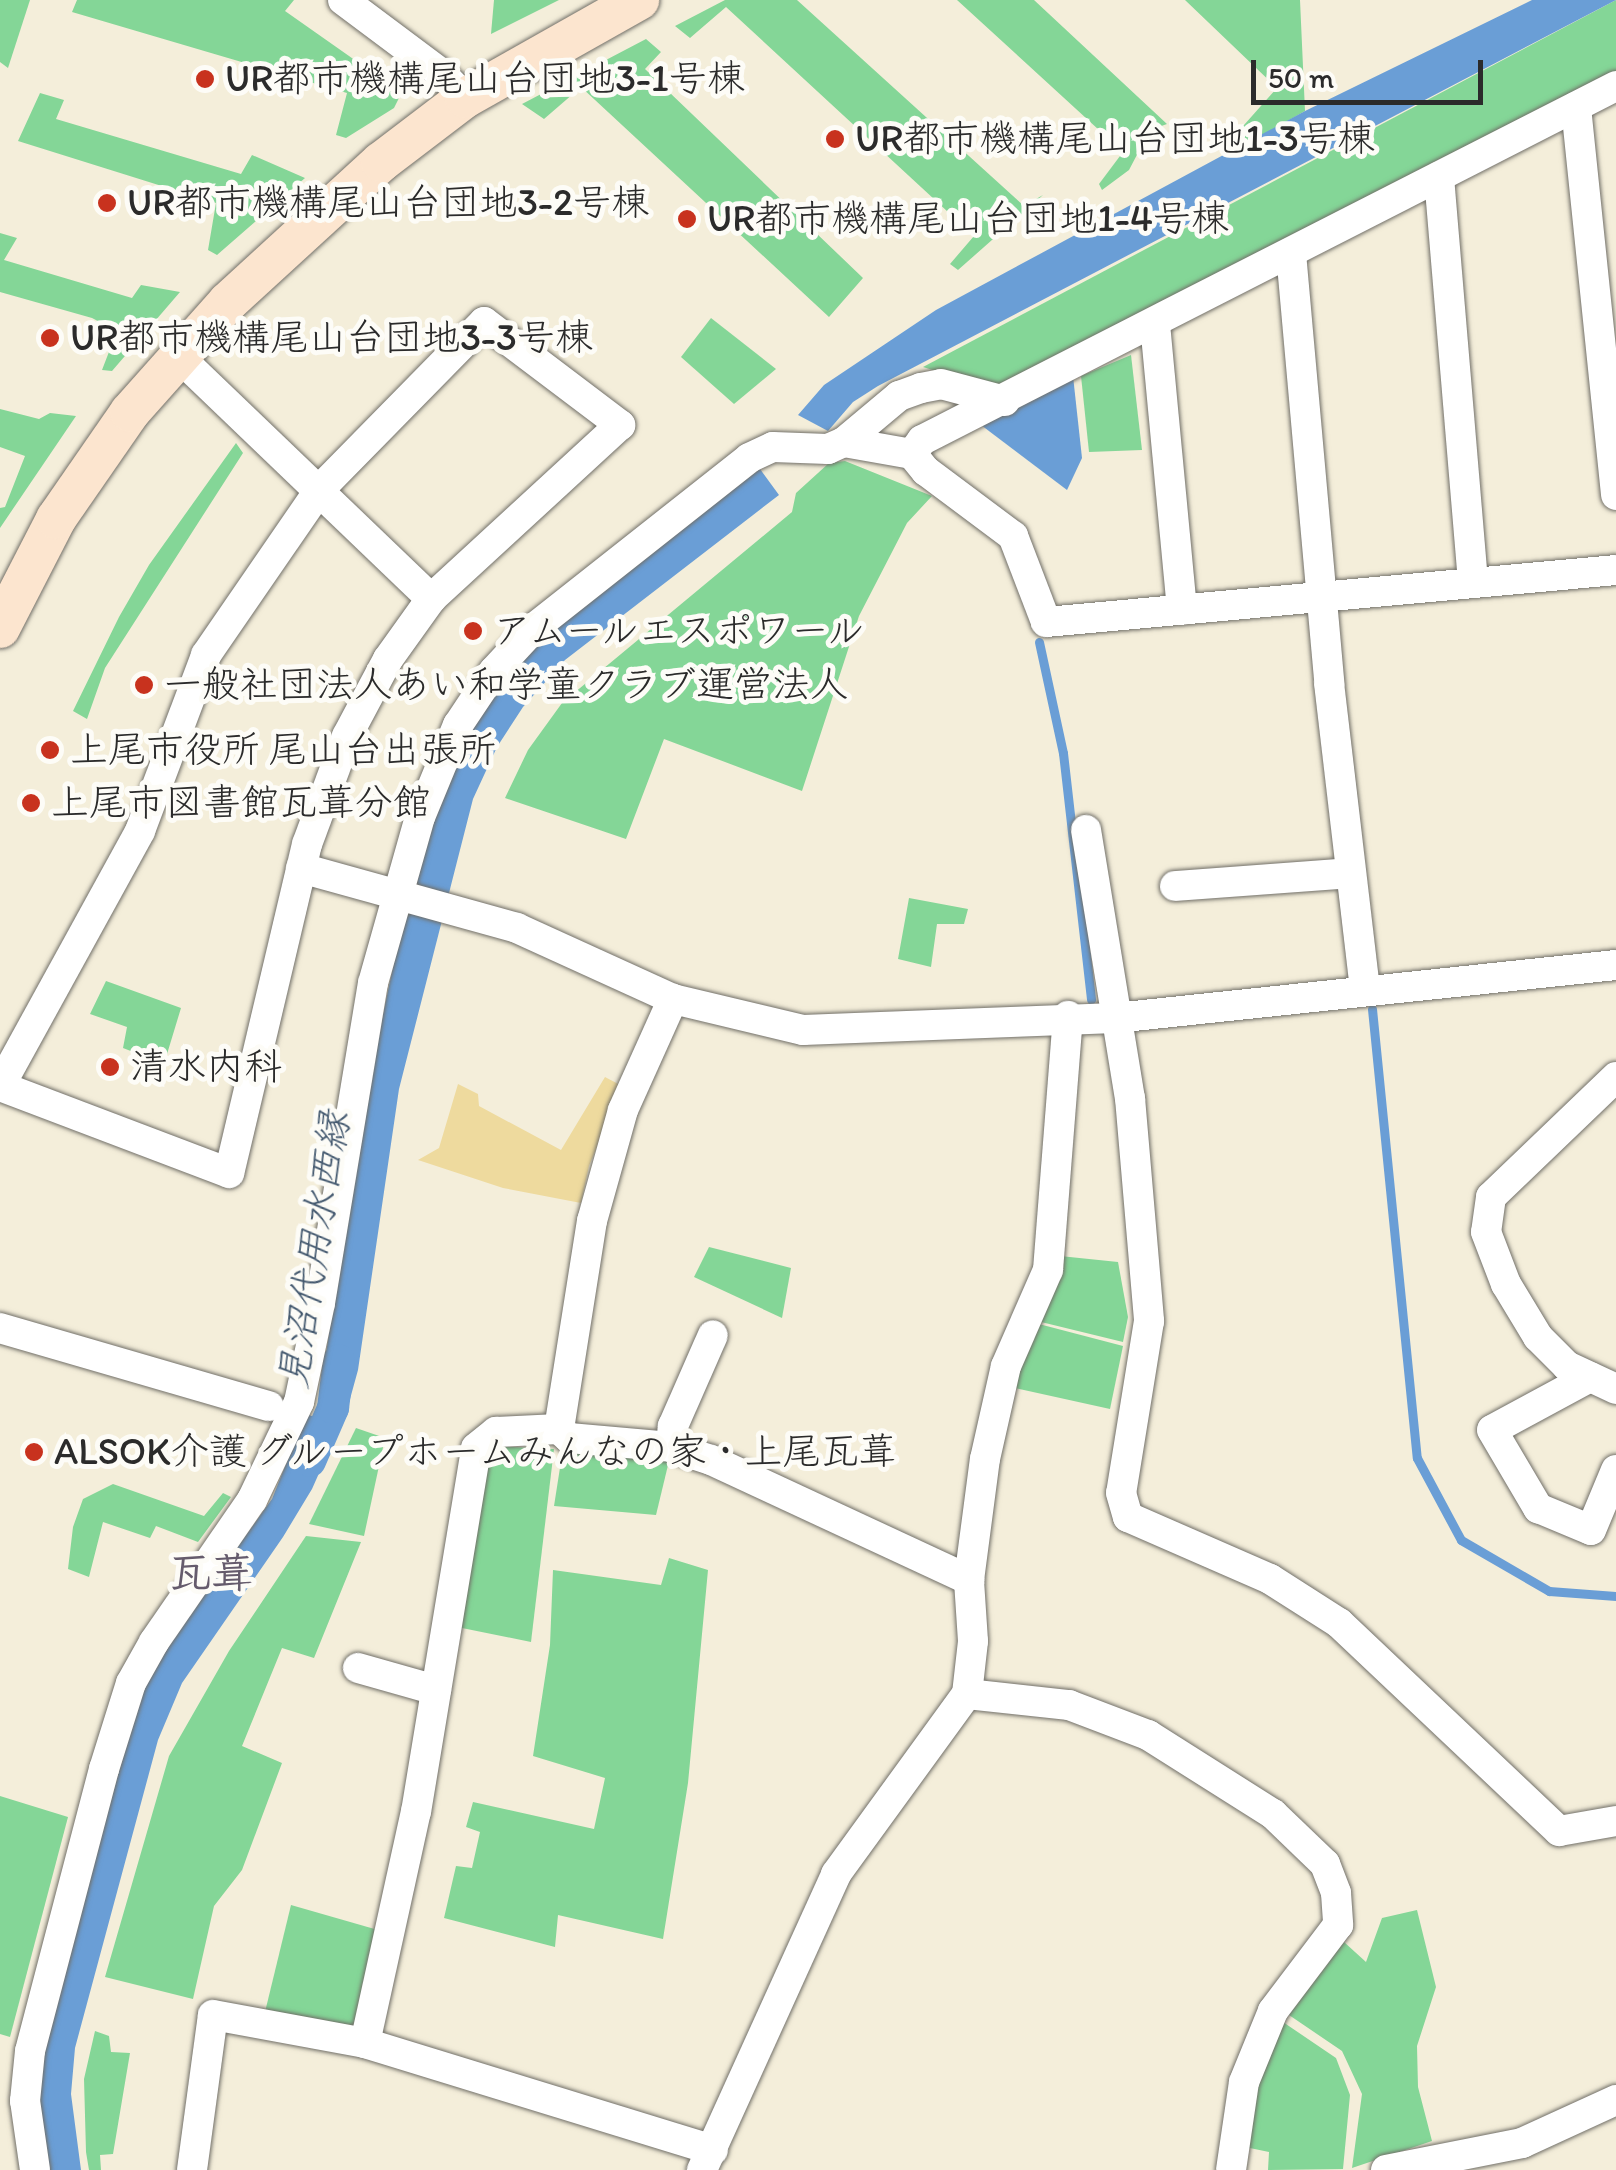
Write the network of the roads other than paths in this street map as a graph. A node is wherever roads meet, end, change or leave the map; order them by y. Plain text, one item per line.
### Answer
1 (343, 0) edge
2 (639, 0) edge
3 (1616, 86) edge
4 (465, 98) junction
5 (1576, 106) junction
6 (1439, 177) junction
7 (1291, 253) junction
8 (1155, 324) junction
9 (178, 356) junction
10 (1005, 401) junction
11 (844, 442) junction
12 (912, 454) junction
13 (320, 489) junction
14 (1616, 495) edge
15 (1616, 570) edge
16 (11, 574) edge
17 (1473, 584) junction
18 (1321, 597) junction
19 (430, 599) junction
20 (1182, 610) junction
21 (0, 628) edge
22 (1086, 830) dead end
23 (301, 868) junction
24 (1351, 873) junction
25 (1175, 886) dead end
26 (399, 895) junction
27 (1616, 965) edge
28 (1365, 991) junction
29 (673, 999) junction
30 (1068, 1016) junction
31 (1114, 1018) junction
32 (1616, 1076) edge
33 (0, 1086) edge
34 (0, 1328) edge
35 (713, 1335) dead end
36 (1603, 1383) edge
37 (282, 1411) junction
38 (558, 1429) junction
39 (671, 1446) junction
40 (1616, 1470) edge
41 (969, 1580) junction
42 (358, 1668) dead end
43 (436, 1690) junction
44 (967, 1694) junction
45 (1616, 1821) edge
46 (364, 2044) junction
47 (1616, 2100) edge
48 (708, 2160) edge
49 (34, 2170) edge
50 (192, 2170) edge
51 (1231, 2170) edge
52 (1386, 2170) edge

1 - 4 street
2 - 4 street
3 - 5 street
4 - 9 street
5 - 6 street
5 - 14 street
6 - 7 street
6 - 17 street
7 - 8 street
7 - 18 street
8 - 10 street
8 - 20 street
9 - 13 street
9 - 16 street
10 - 11 street
10 - 12 street
11 - 12 street
11 - 26 street
12 - 20 street
13 - 19 street
13 - 19 street
13 - 33 street
15 - 17 street
16 - 21 street
17 - 18 street
18 - 20 street
18 - 24 street
19 - 23 street
22 - 31 street
23 - 26 street
23 - 33 street
24 - 25 street
24 - 28 street
26 - 29 street
26 - 37 street
27 - 28 street
28 - 31 street
29 - 30 street
29 - 38 street
30 - 31 street
30 - 41 street
31 - 45 street
32 - 36 street
34 - 37 street
35 - 39 street
36 - 40 street
37 - 49 street
38 - 39 street
38 - 43 street
39 - 41 street
41 - 44 street
42 - 43 street
43 - 46 street
44 - 48 street
44 - 51 street
46 - 48 street
46 - 50 street
47 - 52 street

